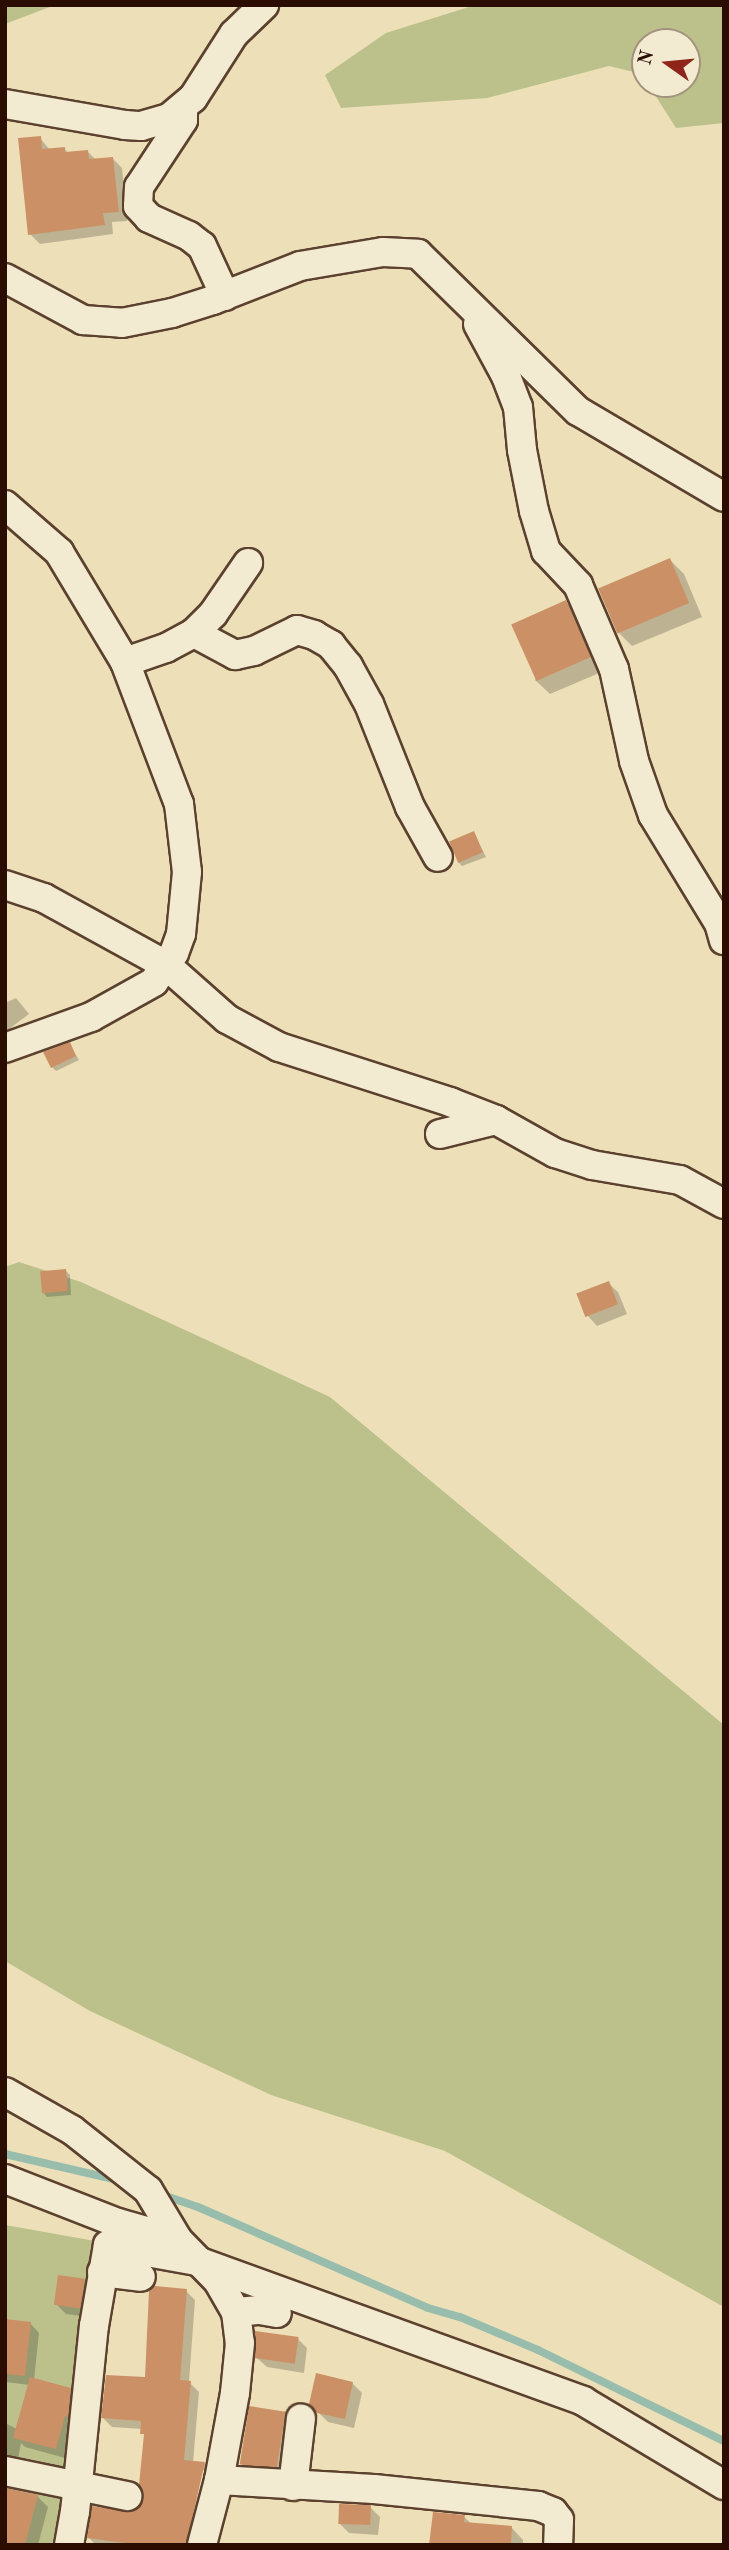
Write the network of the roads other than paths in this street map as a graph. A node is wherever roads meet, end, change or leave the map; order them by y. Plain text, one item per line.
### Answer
1 (264, 5) edge
2 (5, 104) edge
3 (183, 109) junction
4 (5, 278) edge
5 (225, 296) junction
6 (463, 296) junction
7 (724, 497) edge
8 (5, 505) edge
9 (248, 563) dead end
10 (194, 633) junction
11 (125, 662) junction
12 (438, 857) dead end
13 (5, 885) edge
14 (724, 940) edge
15 (166, 965) junction
16 (5, 1048) edge
17 (496, 1120) junction
18 (440, 1134) dead end
19 (724, 1204) edge
20 (5, 2092) edge
21 (5, 2179) edge
22 (178, 2241) junction
23 (197, 2261) junction
24 (102, 2272) junction
25 (141, 2277) dead end
26 (236, 2312) junction
27 (276, 2313) dead end
28 (301, 2418) dead end
29 (5, 2471) edge
30 (219, 2480) junction
31 (77, 2485) junction
32 (724, 2485) edge
33 (293, 2486) junction
34 (127, 2496) dead end
35 (69, 2545) edge
36 (202, 2545) edge
37 (558, 2545) edge

1 - 3 street
2 - 3 street
3 - 5 street
4 - 5 street
5 - 6 street
6 - 7 street
6 - 14 street
8 - 11 street
9 - 10 street
10 - 11 street
10 - 12 street
11 - 15 street
13 - 15 street
15 - 16 street
15 - 17 street
17 - 18 street
17 - 19 street
20 - 22 street
21 - 22 street
22 - 23 street
23 - 24 street
23 - 26 street
23 - 32 street
24 - 25 street
24 - 31 street
26 - 27 street
26 - 30 street
28 - 33 street
29 - 31 street
30 - 33 street
30 - 36 street
31 - 34 street
31 - 35 street
33 - 37 street

